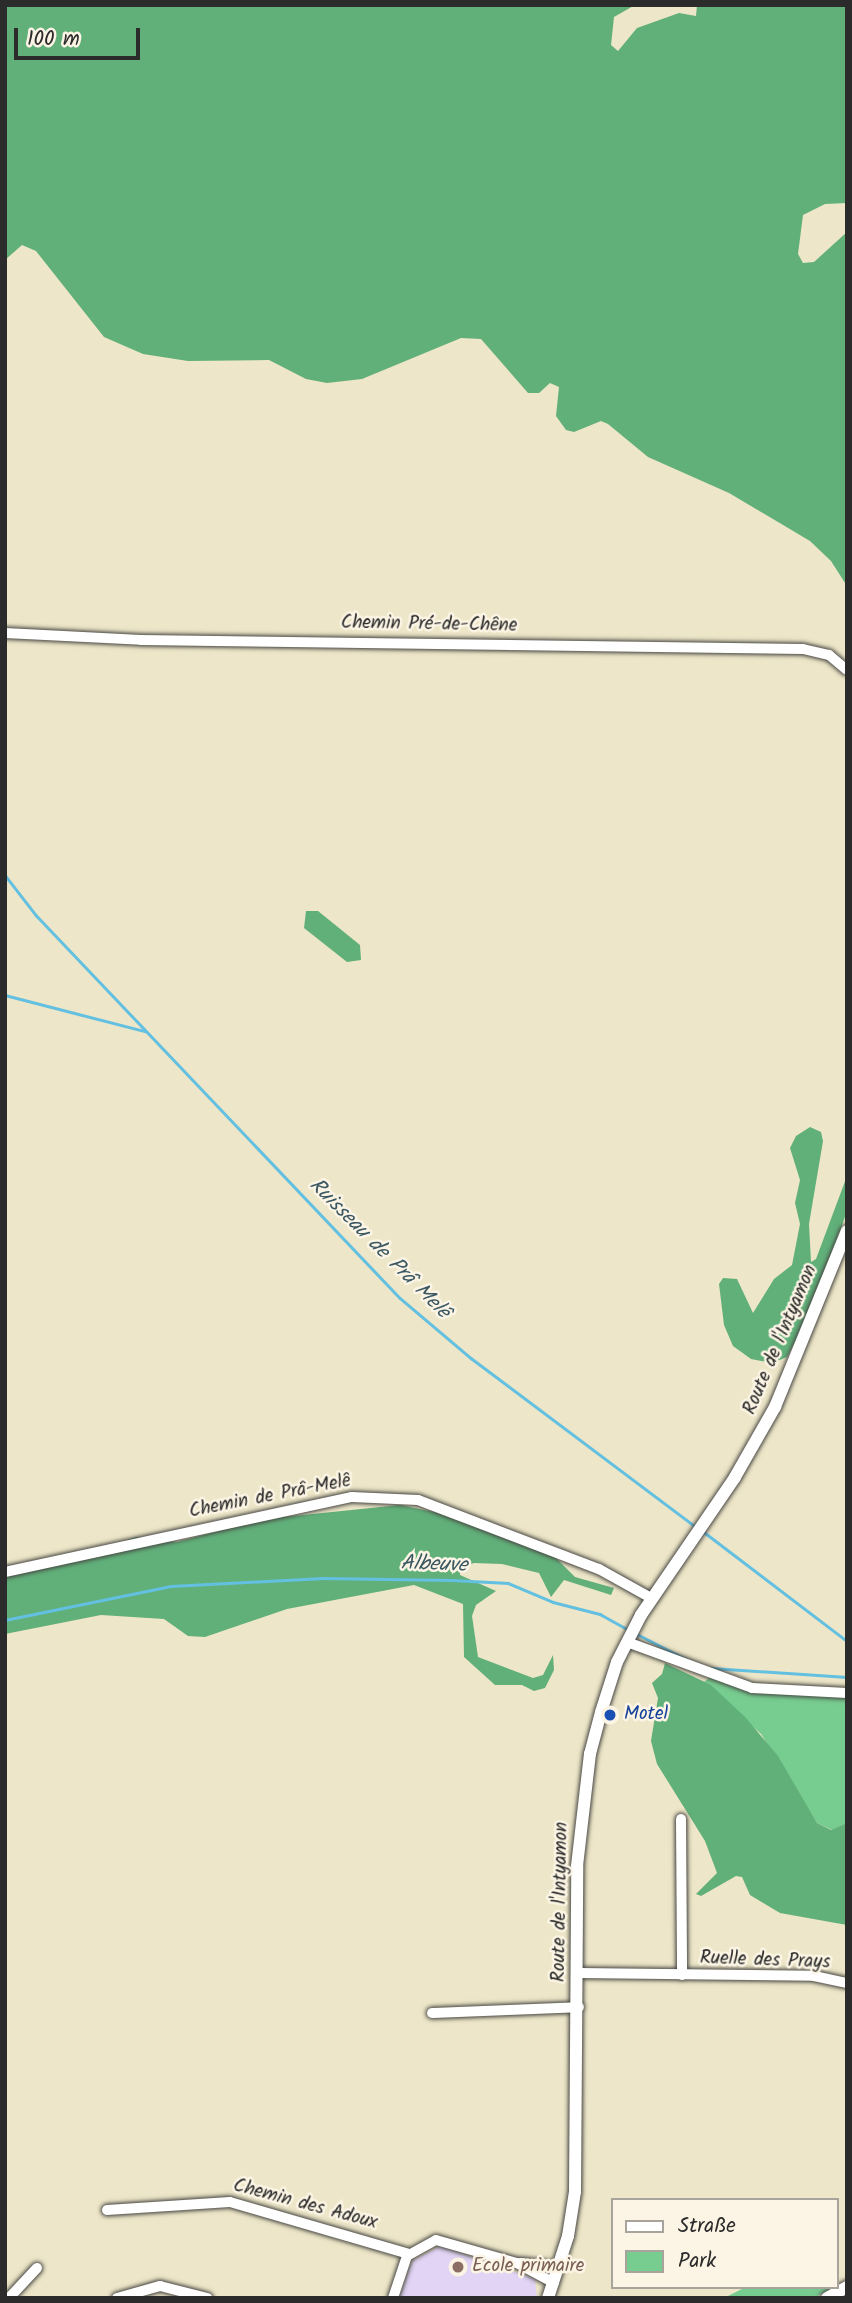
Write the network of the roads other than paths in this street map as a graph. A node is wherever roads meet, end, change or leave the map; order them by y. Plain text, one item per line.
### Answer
1 (5, 633) edge
2 (847, 670) edge
3 (847, 1231) edge
4 (5, 1572) edge
5 (651, 1598) junction
6 (628, 1640) junction
7 (847, 1693) edge
8 (681, 1819) dead end
9 (579, 1973) junction
10 (682, 1975) junction
11 (847, 1983) edge
12 (579, 2007) junction
13 (432, 2013) dead end
14 (107, 2210) dead end
15 (409, 2254) junction
16 (517, 2263) junction
17 (559, 2267) junction
18 (37, 2268) dead end
19 (554, 2283) junction
20 (847, 2287) edge
21 (9, 2298) edge
22 (117, 2298) edge
23 (207, 2298) edge
24 (393, 2298) edge
25 (548, 2298) edge
26 (827, 2298) edge

1 - 2 street, Chemin Pré-de-Chêne
3 - 5 main road, Route de l'Intyamon
4 - 5 street, Chemin de Prâ-Melê
5 - 6 main road, Route de l'Intyamon
6 - 7 street
6 - 9 main road, Route de l'Intyamon
8 - 10 street, Ruelle des Prays
9 - 10 street, Ruelle des Prays
9 - 12 main road, Route de l'Intyamon
10 - 11 street, Ruelle des Prays
12 - 13 street
12 - 17 main road, Route de l'Intyamon
14 - 15 street, Chemin des Adoux
15 - 16 street
15 - 24 street
16 - 17 street
16 - 19 street
17 - 19 main road, Route de l'Intyamon
18 - 21 street
19 - 25 main road, Route de l'Intyamon
20 - 26 main road
22 - 23 street

